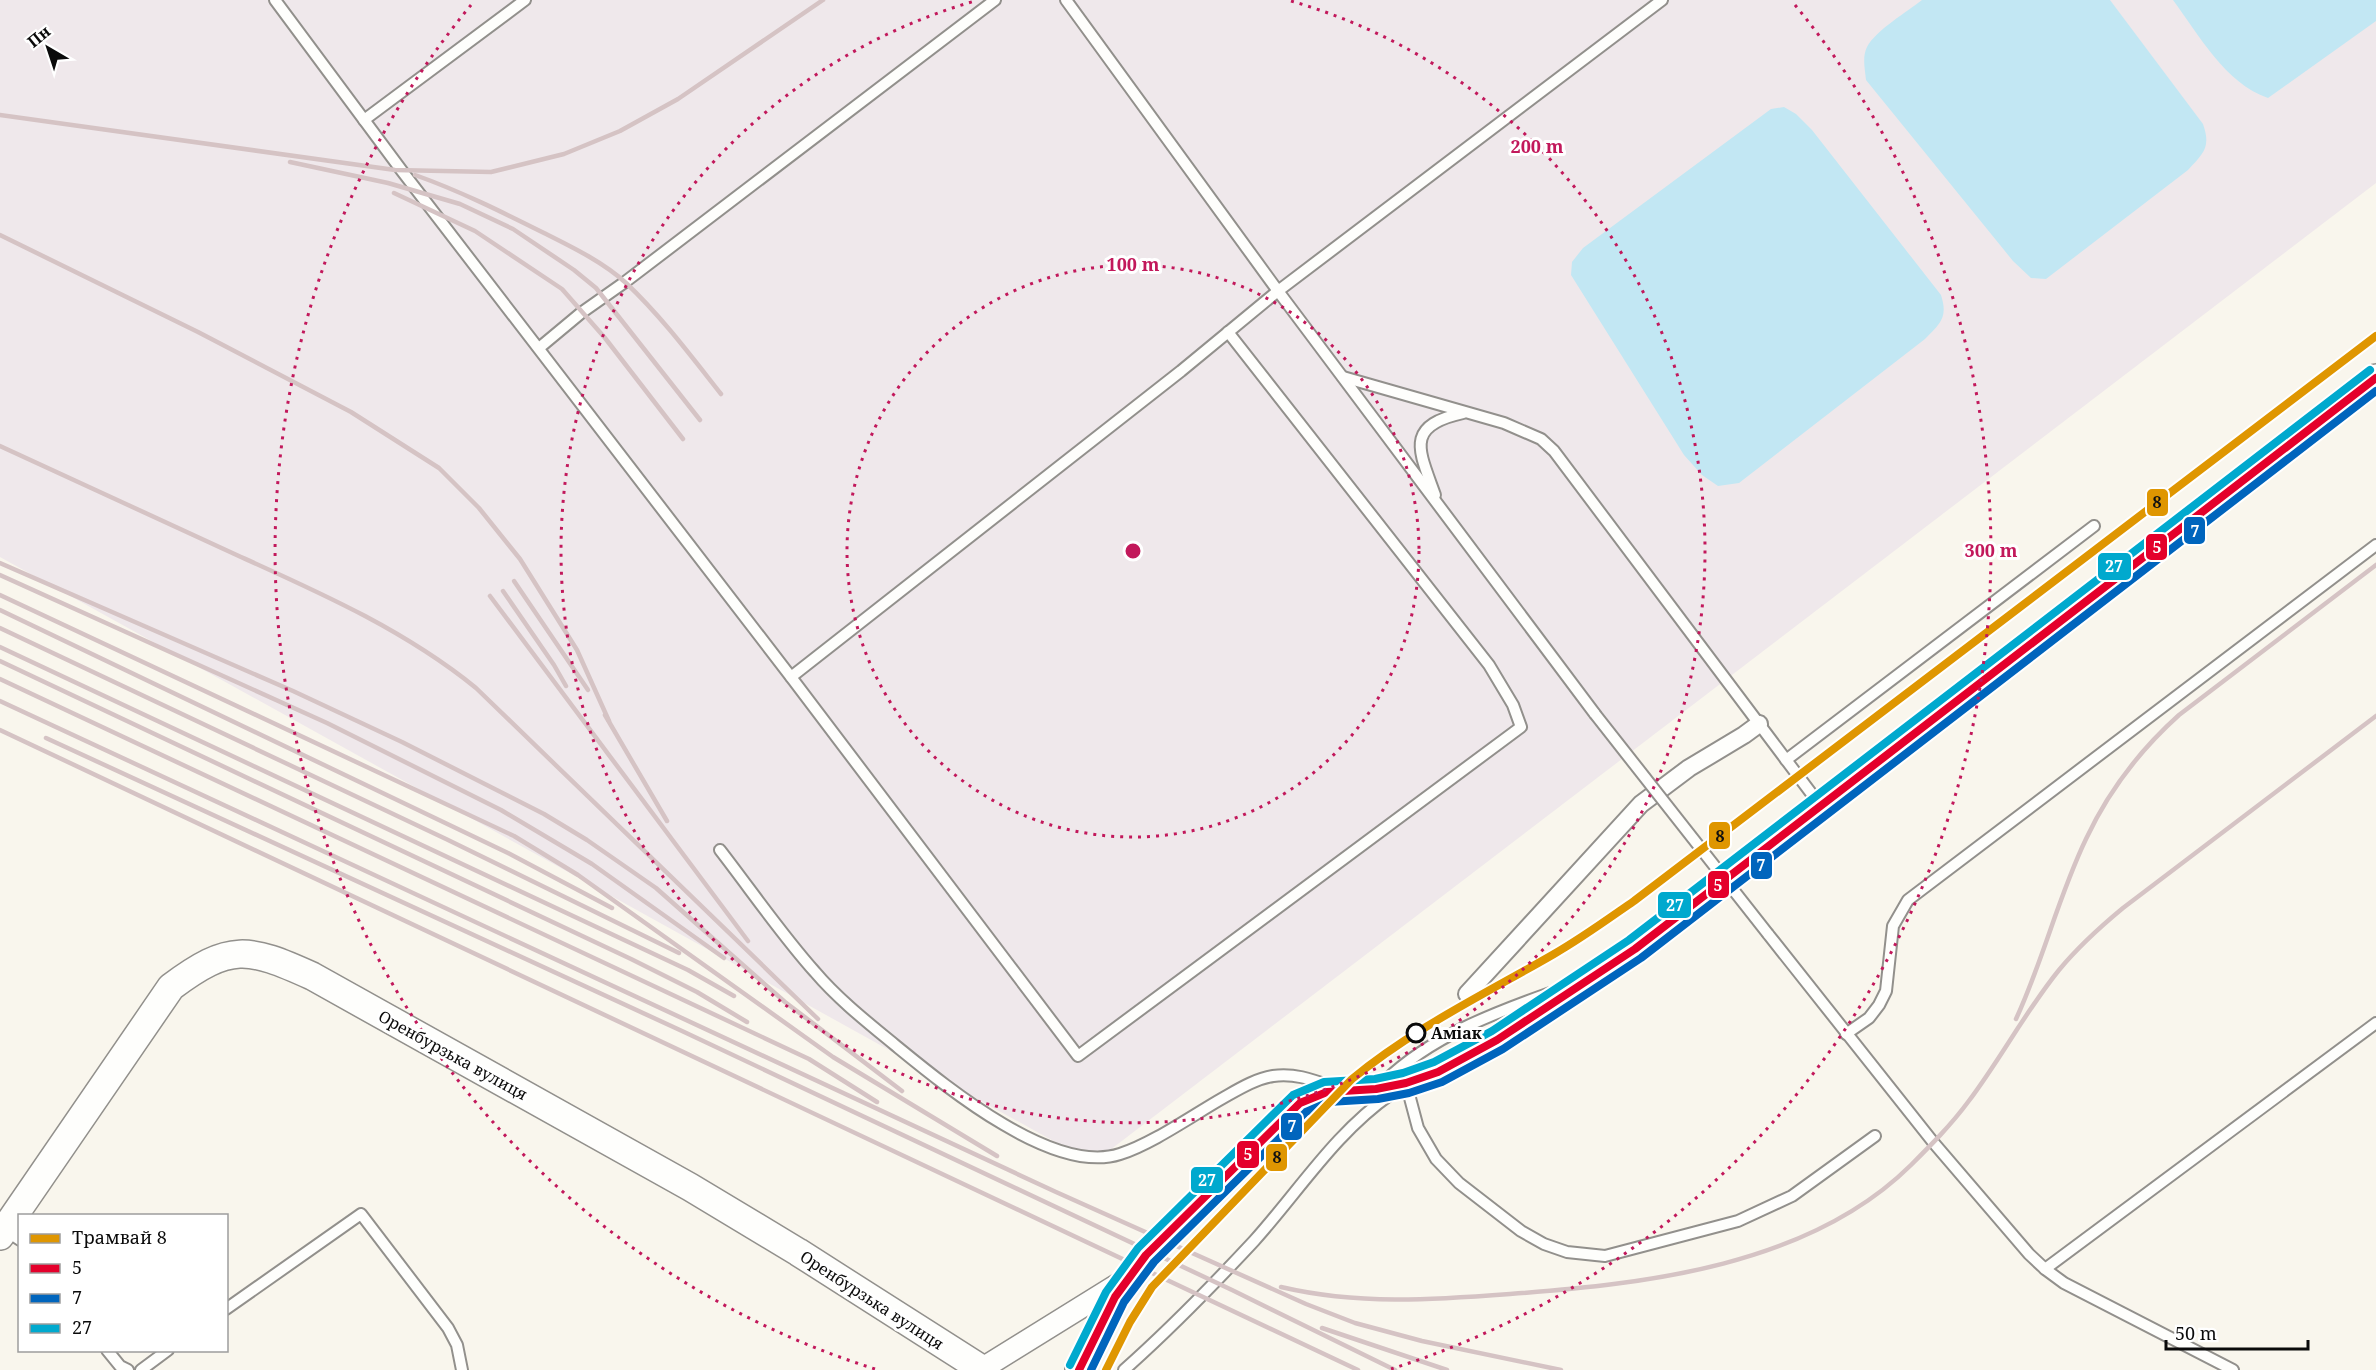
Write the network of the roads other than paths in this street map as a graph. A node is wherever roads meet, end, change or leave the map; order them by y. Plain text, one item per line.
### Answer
1 (275, 0) edge
2 (525, 0) edge
3 (995, 0) edge
4 (1662, 0) edge
5 (1069, 2) edge
6 (364, 120) junction
7 (1278, 291) junction
8 (1228, 332) junction
9 (539, 348) junction
10 (1343, 377) junction
11 (2376, 378) edge
12 (1466, 412) junction
13 (1438, 505) junction
14 (2094, 526) dead end
15 (2376, 545) edge
16 (791, 677) junction
17 (1759, 724) junction
18 (1786, 760) junction
19 (1820, 806) junction
20 (720, 850) dead end
21 (1585, 983) junction
22 (1467, 994) dead end
23 (2376, 1023) edge
24 (1846, 1034) junction
25 (1406, 1083) junction
26 (1376, 1089) junction
27 (1341, 1090) junction
28 (1875, 1136) dead end
29 (22, 1214) edge
30 (18, 1220) edge
31 (8, 1235) edge
32 (2045, 1269) junction
33 (1128, 1278) junction
34 (228, 1308) edge
35 (109, 1352) edge
36 (165, 1352) edge
37 (128, 1370) edge
38 (141, 1370) edge
39 (462, 1370) edge
40 (982, 1370) edge
41 (1079, 1370) edge
42 (1124, 1370) edge
43 (2233, 1370) edge

1 - 6 lane
2 - 6 lane
3 - 9 lane
4 - 7 lane
5 - 7 lane
6 - 9 lane
7 - 8 lane
7 - 10 lane
8 - 16 lane
8 - 16 lane
9 - 16 lane
10 - 12 lane
10 - 13 lane
11 - 19 street
12 - 13 lane
12 - 17 lane
13 - 24 lane, bridge
14 - 18 lane
15 - 24 lane
17 - 18 lane
17 - 22 street
18 - 19 lane
19 - 21 street
20 - 27 lane
21 - 25 street
21 - 26 lane
23 - 32 lane
24 - 32 lane
25 - 26 street
25 - 28 lane
25 - 42 lane
26 - 27 street
27 - 33 street
29 - 40 street, Оренбурзька вулиця
30 - 31 street, Оренбурзька вулиця
32 - 43 lane
33 - 40 street
33 - 41 street
34 - 39 lane
35 - 37 lane
36 - 38 lane

